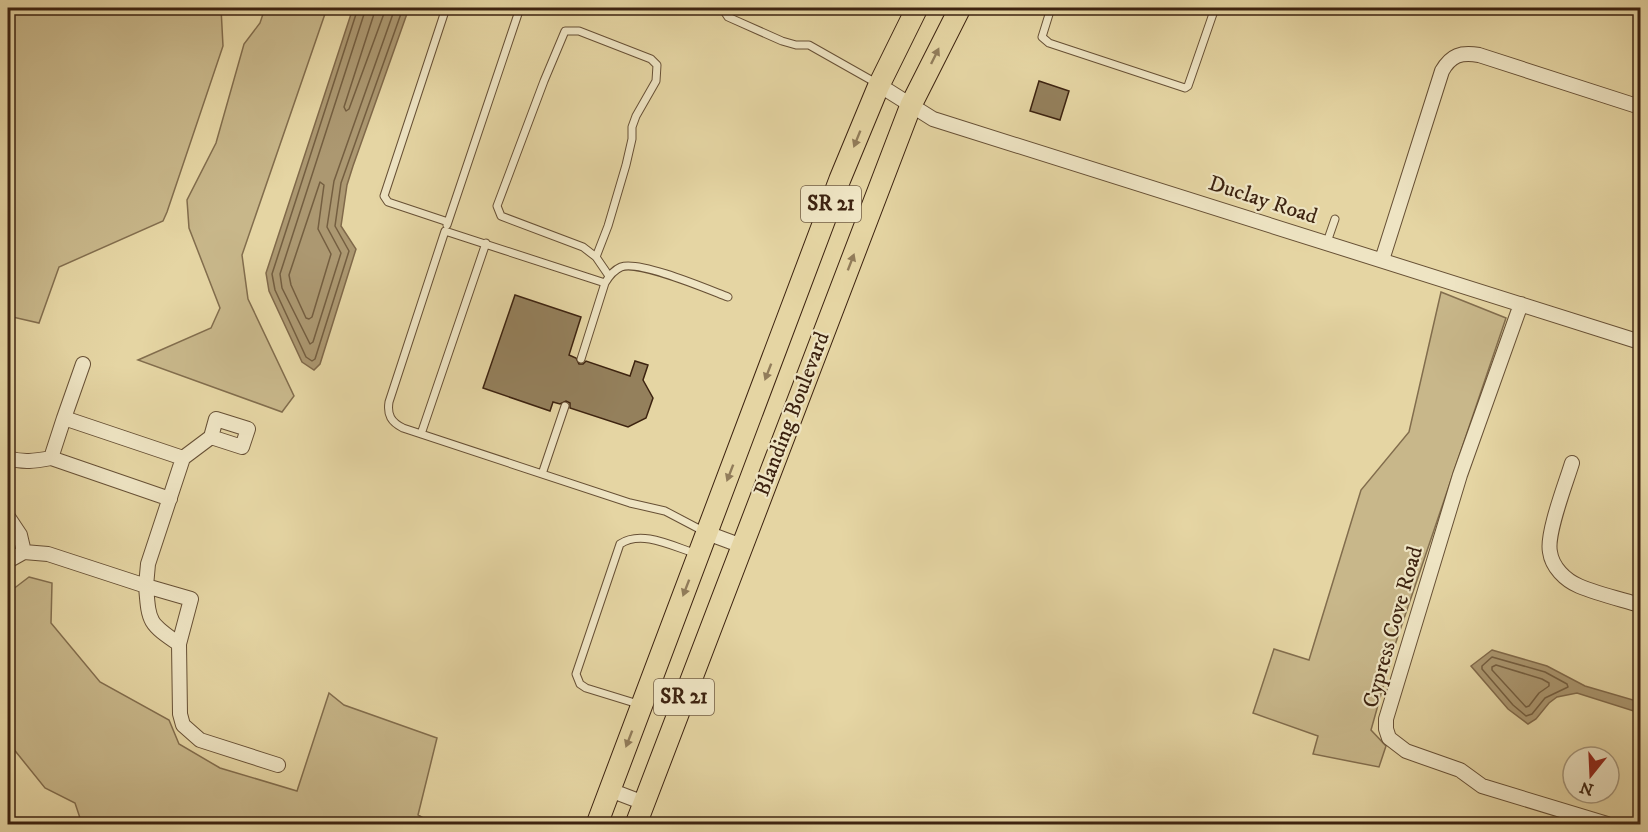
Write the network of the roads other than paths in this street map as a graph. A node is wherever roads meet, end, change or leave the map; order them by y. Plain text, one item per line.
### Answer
1 (446, 8) edge
2 (520, 8) edge
3 (722, 8) edge
4 (916, 8) edge
5 (960, 8) edge
6 (1051, 8) edge
7 (1215, 8) edge
8 (879, 85) junction
9 (911, 105) junction
10 (1641, 106) edge
11 (1335, 219) dead end
12 (448, 222) junction
13 (445, 231) junction
14 (1327, 242) junction
15 (486, 243) junction
16 (596, 257) junction
17 (1382, 260) junction
18 (609, 276) junction
19 (605, 283) junction
20 (728, 297) dead end
21 (1521, 304) junction
22 (1641, 342) edge
23 (581, 359) dead end
24 (83, 364) dead end
25 (565, 406) dead end
26 (64, 418) junction
27 (421, 434) junction
28 (211, 437) dead end
29 (8, 458) edge
30 (51, 458) junction
31 (183, 458) junction
32 (1572, 463) dead end
33 (542, 474) junction
34 (170, 499) junction
35 (8, 517) edge
36 (707, 533) junction
37 (741, 546) junction
38 (24, 552) junction
39 (699, 555) junction
40 (8, 561) edge
41 (146, 586) junction
42 (1641, 605) edge
43 (179, 644) junction
44 (642, 705) junction
45 (278, 765) dead end
46 (610, 790) junction
47 (644, 803) junction
48 (597, 825) edge
49 (636, 825) edge
50 (1607, 825) edge

1 - 12 lane
2 - 12 lane
3 - 8 lane
4 - 8 main road, Blanding Boulevard / SR 21
9 -> 5 main road, Blanding Boulevard / SR 21
6 - 7 lane
8 - 9 street, Duclay Road
8 -> 36 main road, Blanding Boulevard / SR 21
9 - 14 street, Duclay Road
37 -> 9 main road, Blanding Boulevard / SR 21
10 - 17 street
11 - 14 lane
12 - 13 lane
13 - 15 lane
13 - 27 lane
14 - 17 street, Duclay Road
15 - 19 lane
15 - 27 lane
16 - 16 lane
16 - 18 lane
17 - 21 street, Duclay Road
18 - 19 lane
18 - 20 lane
19 - 23 lane
21 - 22 street, Duclay Road
21 - 50 street, Cypress Cove Road
24 - 26 street
25 - 33 lane
26 - 30 street
26 - 31 street
27 - 33 lane
28 - 31 street
29 - 30 street
30 - 34 street
31 - 34 street
32 - 42 street
33 - 36 lane
34 - 41 street
35 - 38 street
36 - 37 street
36 - 39 main road, Blanding Boulevard / SR 21
37 - 47 main road, Blanding Boulevard / SR 21
38 - 40 street
38 - 41 street
39 -> 44 main road, Blanding Boulevard / SR 21
39 - 44 lane
41 - 43 street
41 - 43 street
43 - 45 street
44 -> 46 main road, Blanding Boulevard / SR 21
46 - 47 street
46 - 48 main road, Blanding Boulevard / SR 21
47 - 49 main road, Blanding Boulevard / SR 21

